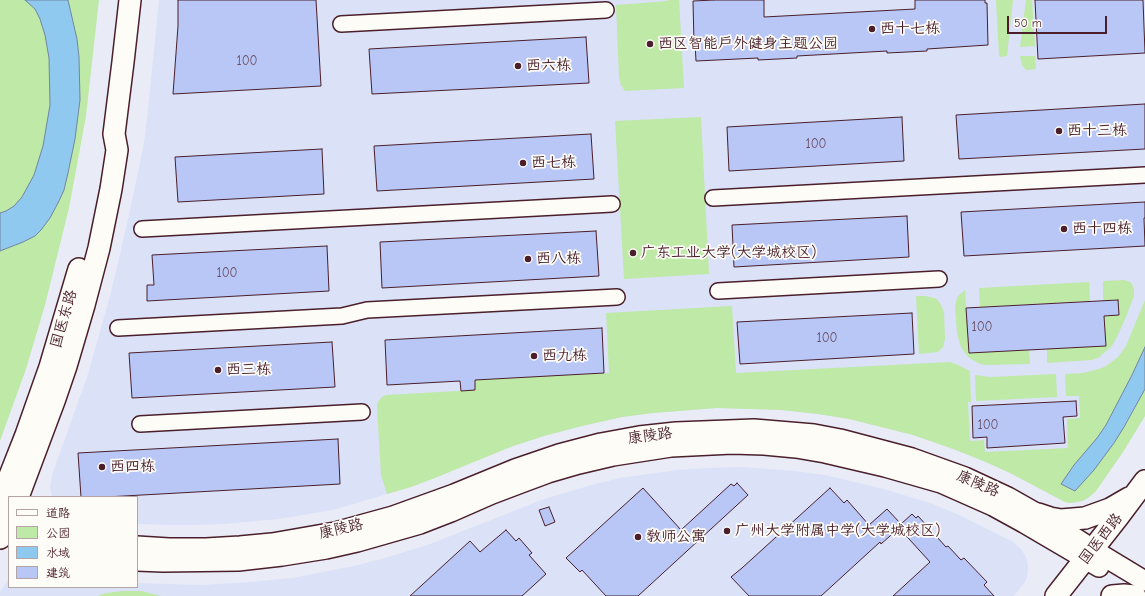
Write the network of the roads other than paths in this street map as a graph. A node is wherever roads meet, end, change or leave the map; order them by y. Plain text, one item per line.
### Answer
1 (130, 0) edge
2 (606, 10) dead end
3 (341, 24) dead end
4 (114, 134) junction
5 (1145, 175) edge
6 (713, 198) dead end
7 (612, 204) dead end
8 (142, 229) dead end
9 (939, 279) dead end
10 (718, 291) dead end
11 (617, 297) dead end
12 (118, 328) dead end
13 (362, 412) dead end
14 (140, 424) dead end
15 (1142, 493) edge
16 (18, 496) edge
17 (0, 501) edge
18 (1038, 514) junction
19 (138, 546) edge
20 (1095, 558) junction
21 (138, 561) edge
22 (1145, 581) edge
23 (1056, 596) edge
24 (1074, 596) edge
25 (1112, 596) edge
26 (1135, 596) edge
27 (1143, 596) edge

1 - 4 main road, 国医东路
2 - 3 street
4 - 16 main road, 国医东路
4 - 17 main road, 国医东路
5 - 6 street
7 - 8 street
9 - 10 street
11 - 12 street
13 - 14 street
15 - 18 main road
15 - 20 main road, 国医西路
18 - 19 street, 康陵路
18 - 20 street, 康陵路
20 - 21 street, 康陵路
20 - 22 street, 康陵路
20 - 23 main road, 国医西路
20 - 24 main road, 国医西路
20 - 27 street, 康陵路
25 - 26 main road

